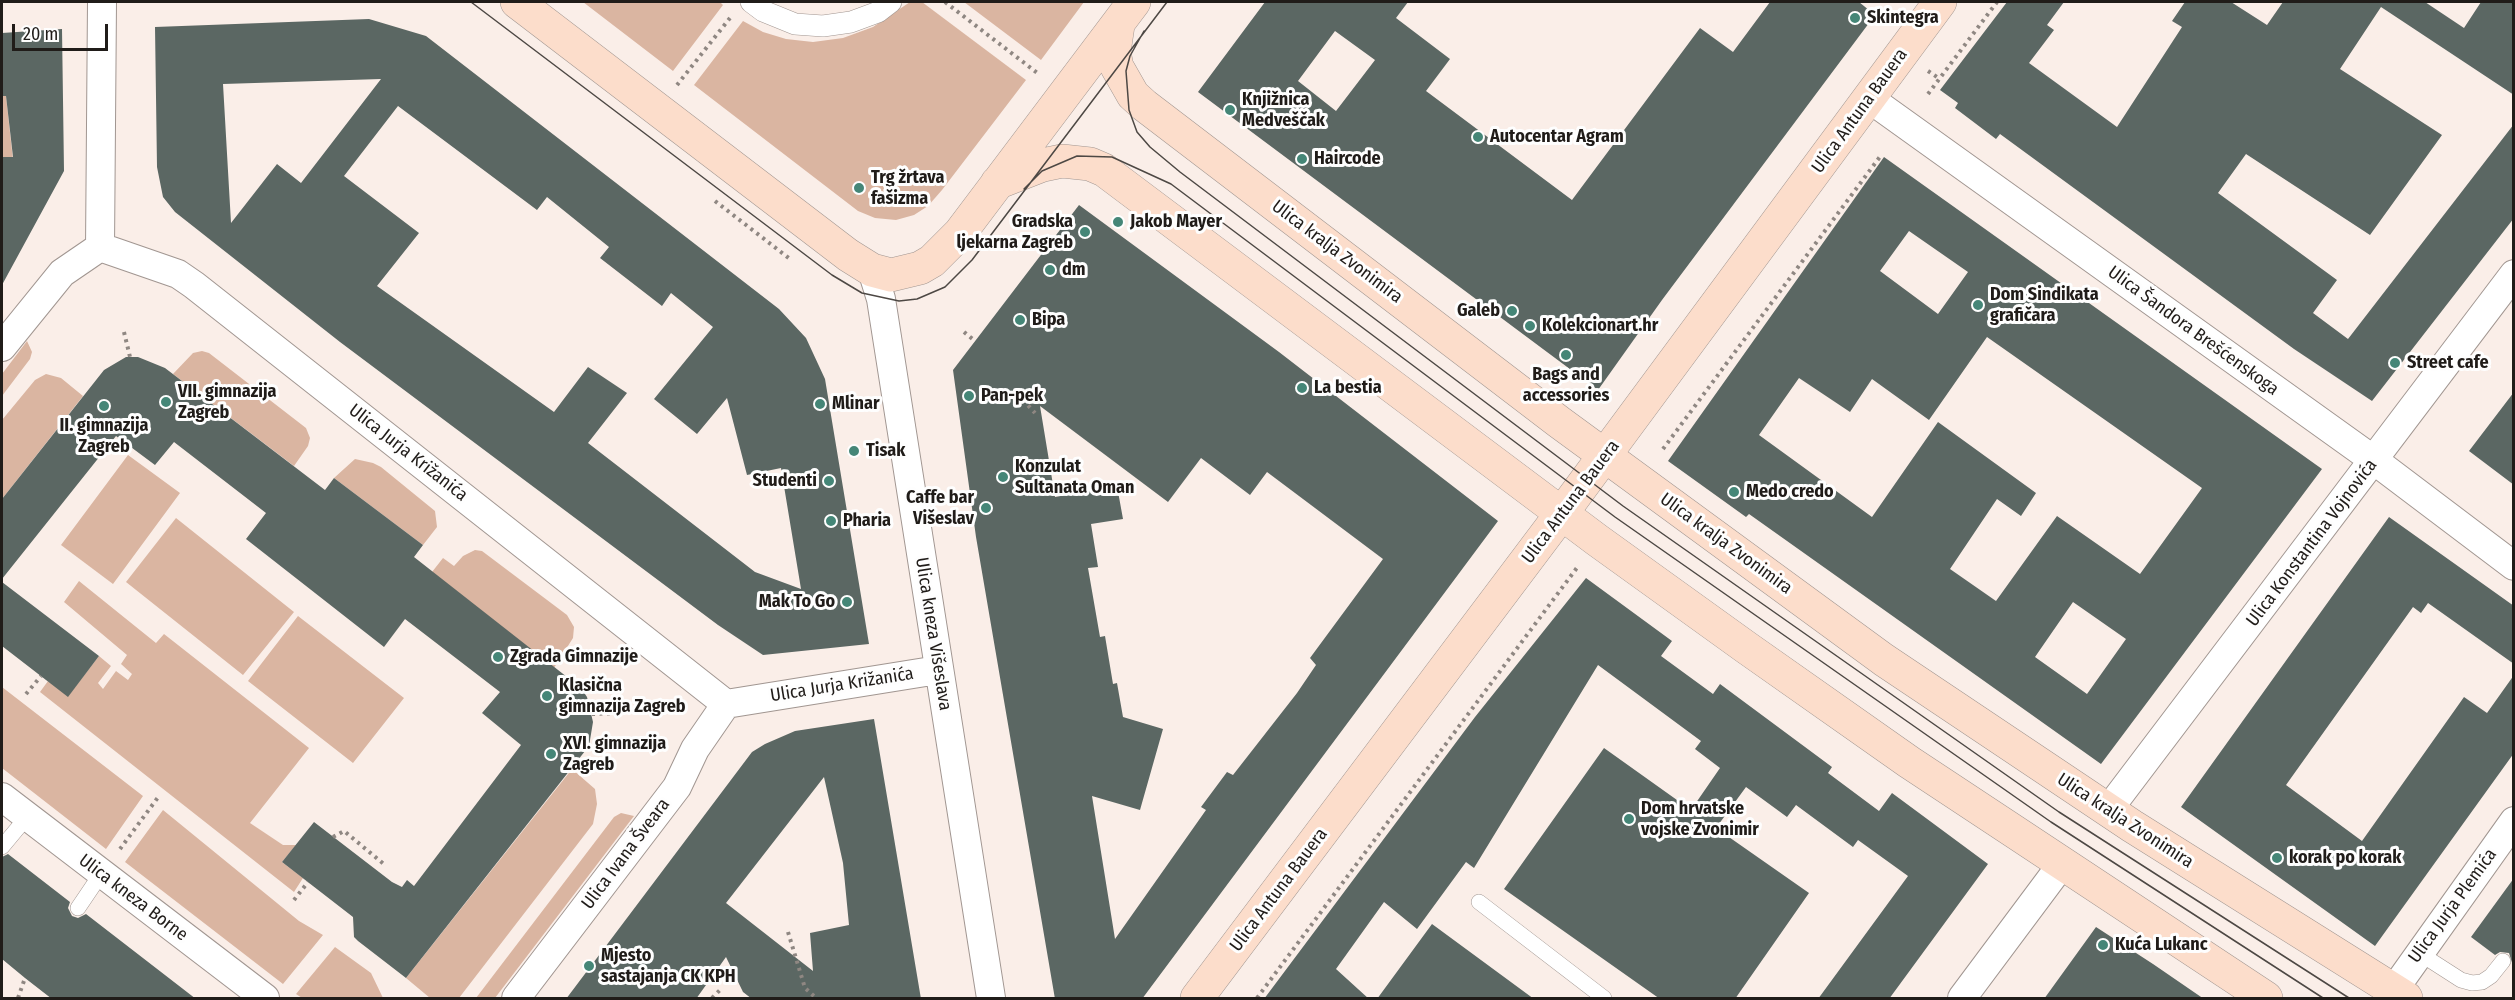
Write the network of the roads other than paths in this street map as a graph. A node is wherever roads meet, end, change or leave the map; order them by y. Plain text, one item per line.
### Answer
1 (102, 2) edge
2 (517, 2) edge
3 (751, 2) edge
4 (891, 2) edge
5 (1931, 5) edge
6 (1126, 13) edge
7 (1870, 99) junction
8 (997, 183) junction
9 (100, 247) junction
10 (872, 270) junction
11 (2514, 274) edge
12 (2, 347) edge
13 (1605, 456) junction
14 (2375, 461) junction
15 (1562, 513) junction
16 (2514, 566) edge
17 (938, 670) junction
18 (726, 704) junction
19 (2, 797) edge
20 (2108, 810) junction
21 (27, 817) junction
22 (2514, 821) edge
23 (2, 847) edge
24 (2062, 864) junction
25 (101, 874) junction
26 (1479, 902) dead end
27 (78, 908) dead end
28 (2419, 953) junction
29 (2503, 961) dead end
30 (2399, 995) edge
31 (265, 999) edge
32 (516, 999) edge
33 (991, 999) edge
34 (1197, 999) edge
35 (1604, 999) edge
36 (1962, 999) edge
37 (2266, 999) edge

1 - 9 street
2 - 10 main road
3 - 4 street
5 - 7 main road, Ulica Antuna Bauera
6 - 8 main road
6 - 13 main road, Ulica kralja Zvonimira
7 - 13 main road, Ulica Antuna Bauera
7 - 14 street, Ulica Šandora Brešćenskoga
8 - 10 main road
8 - 15 main road
9 - 12 street
9 - 18 street, Ulica Jurja Križanića
10 - 17 street, Ulica kneza Višeslava
11 - 14 street, Ulica Konstantina Vojnovića
13 - 15 main road, Ulica Antuna Bauera
13 - 20 main road, Ulica kralja Zvonimira
14 - 16 street, Ulica Šandora Brešćenskoga
14 - 20 street, Ulica Konstantina Vojnovića
15 - 24 main road
15 - 34 main road, Ulica Antuna Bauera
17 - 18 street, Ulica Jurja Križanića
17 - 33 street, Ulica kneza Višeslava
18 - 32 street, Ulica Ivana Šveara
19 - 21 street, Ulica kneza Borne
20 - 30 main road, Ulica kralja Zvonimira
21 - 23 lane
21 - 25 street, Ulica kneza Borne
22 - 28 street, Ulica Jurja Plemića
24 - 36 street
24 - 37 main road
25 - 27 lane
25 - 31 street, Ulica kneza Borne
26 - 35 lane
28 - 29 lane
28 - 30 street, Ulica Jurja Plemića

